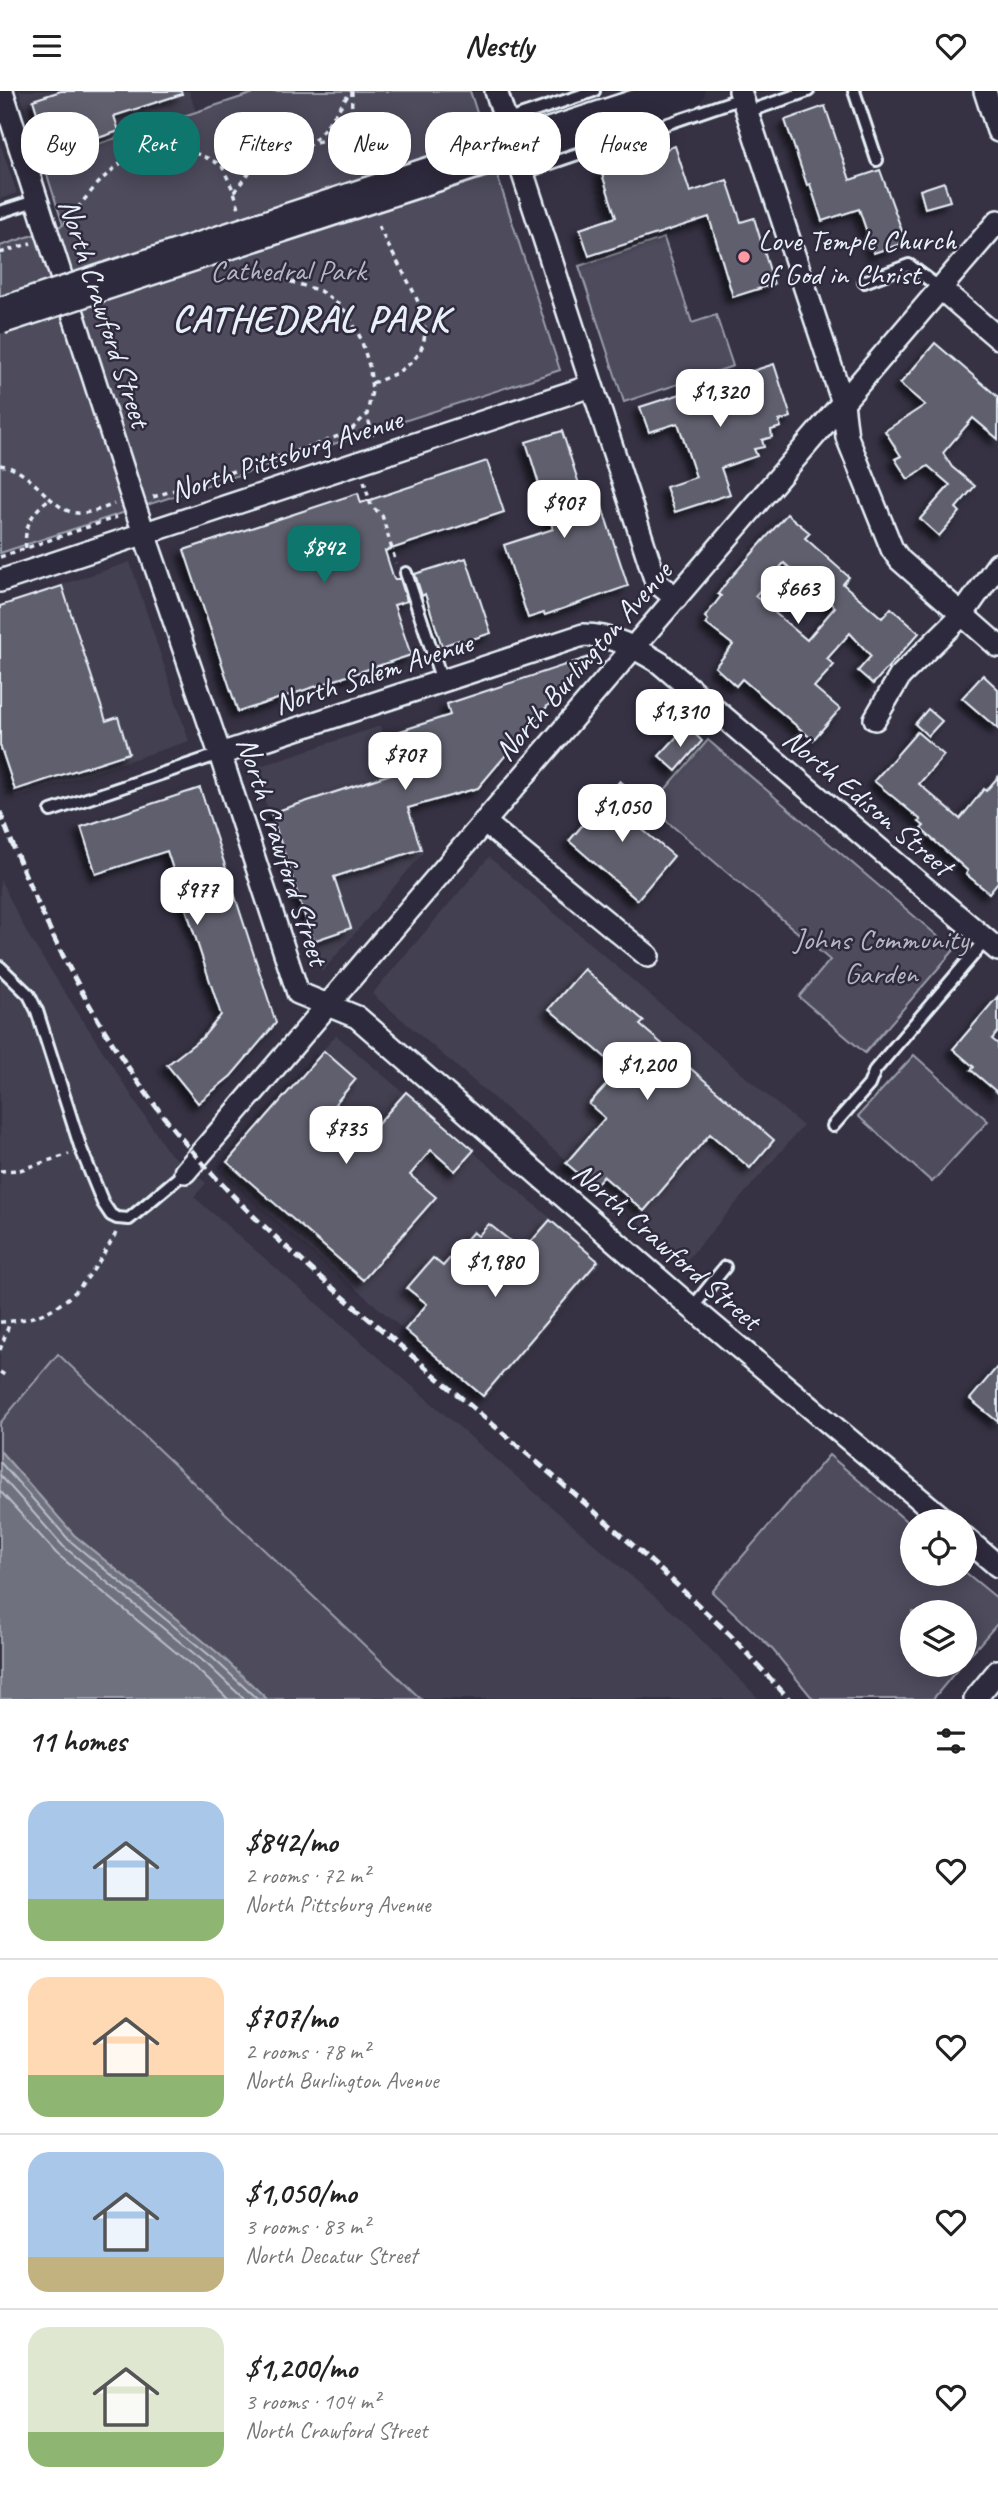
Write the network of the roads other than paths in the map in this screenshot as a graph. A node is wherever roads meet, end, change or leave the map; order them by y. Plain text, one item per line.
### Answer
1 (2, 91) edge
2 (496, 91) edge
3 (594, 91) edge
4 (687, 91) edge
5 (807, 91) edge
6 (854, 91) edge
7 (985, 91) edge
8 (743, 100) edge
9 (502, 112) edge
10 (532, 112) edge
11 (998, 131) edge
12 (561, 160) edge
13 (877, 160) dead end
14 (523, 175) edge
15 (38, 200) junction
16 (0, 212) edge
17 (998, 221) edge
18 (864, 282) dead end
19 (940, 288) junction
20 (0, 316) edge
21 (998, 338) edge
22 (591, 386) junction
23 (843, 403) junction
24 (146, 533) junction
25 (998, 564) edge
26 (406, 573) dead end
27 (0, 580) edge
28 (676, 597) junction
29 (962, 615) junction
30 (998, 646) edge
31 (634, 647) junction
32 (442, 681) junction
33 (875, 719) dead end
34 (220, 754) junction
35 (51, 811) dead end
36 (484, 822) junction
37 (991, 946) edge
38 (648, 956) dead end
39 (0, 967) edge
40 (328, 1005) junction
41 (833, 1126) dead end
42 (185, 1172) joint
43 (725, 1267) dead end
44 (692, 1308) junction
45 (932, 1509) edge
46 (977, 1548) edge
47 (998, 1566) edge
48 (998, 1671) edge
49 (975, 1699) edge

1 - 15 street, North Crawford Street
2 - 9 street
3 - 10 lane
4 - 20 main road, bridge
5 - 8 lane
6 - 13 lane
7 - 11 street
8 - 12 lane
8 - 23 street
14 - 22 street
15 - 16 lane
15 - 24 street, North Crawford Street
17 - 19 street, North Burlington Avenue
18 - 19 lane
19 - 21 street
19 - 23 street, North Burlington Avenue
22 - 24 street, North Pittsburg Avenue
22 - 28 street
23 - 28 street, North Burlington Avenue
23 - 29 street
24 - 27 street, North Pittsburg Avenue
24 - 34 street, North Crawford Street
25 - 29 street
26 - 32 lane
28 - 31 street, North Burlington Avenue
29 - 30 street
29 - 33 street
31 - 32 street, North Salem Avenue
31 - 36 street, North Burlington Avenue
31 - 37 street, North Edison Street
32 - 34 street, North Salem Avenue
34 - 35 lane, North Salem Avenue
34 - 40 street, North Crawford Street
36 - 38 street
36 - 40 street, North Burlington Avenue
37 - 41 lane
39 - 42 lane
40 - 42 street, North Burlington Avenue
40 - 44 street, North Crawford Street
43 - 44 lane
44 - 45 street, North Crawford Street
46 - 47 street
48 - 49 street

